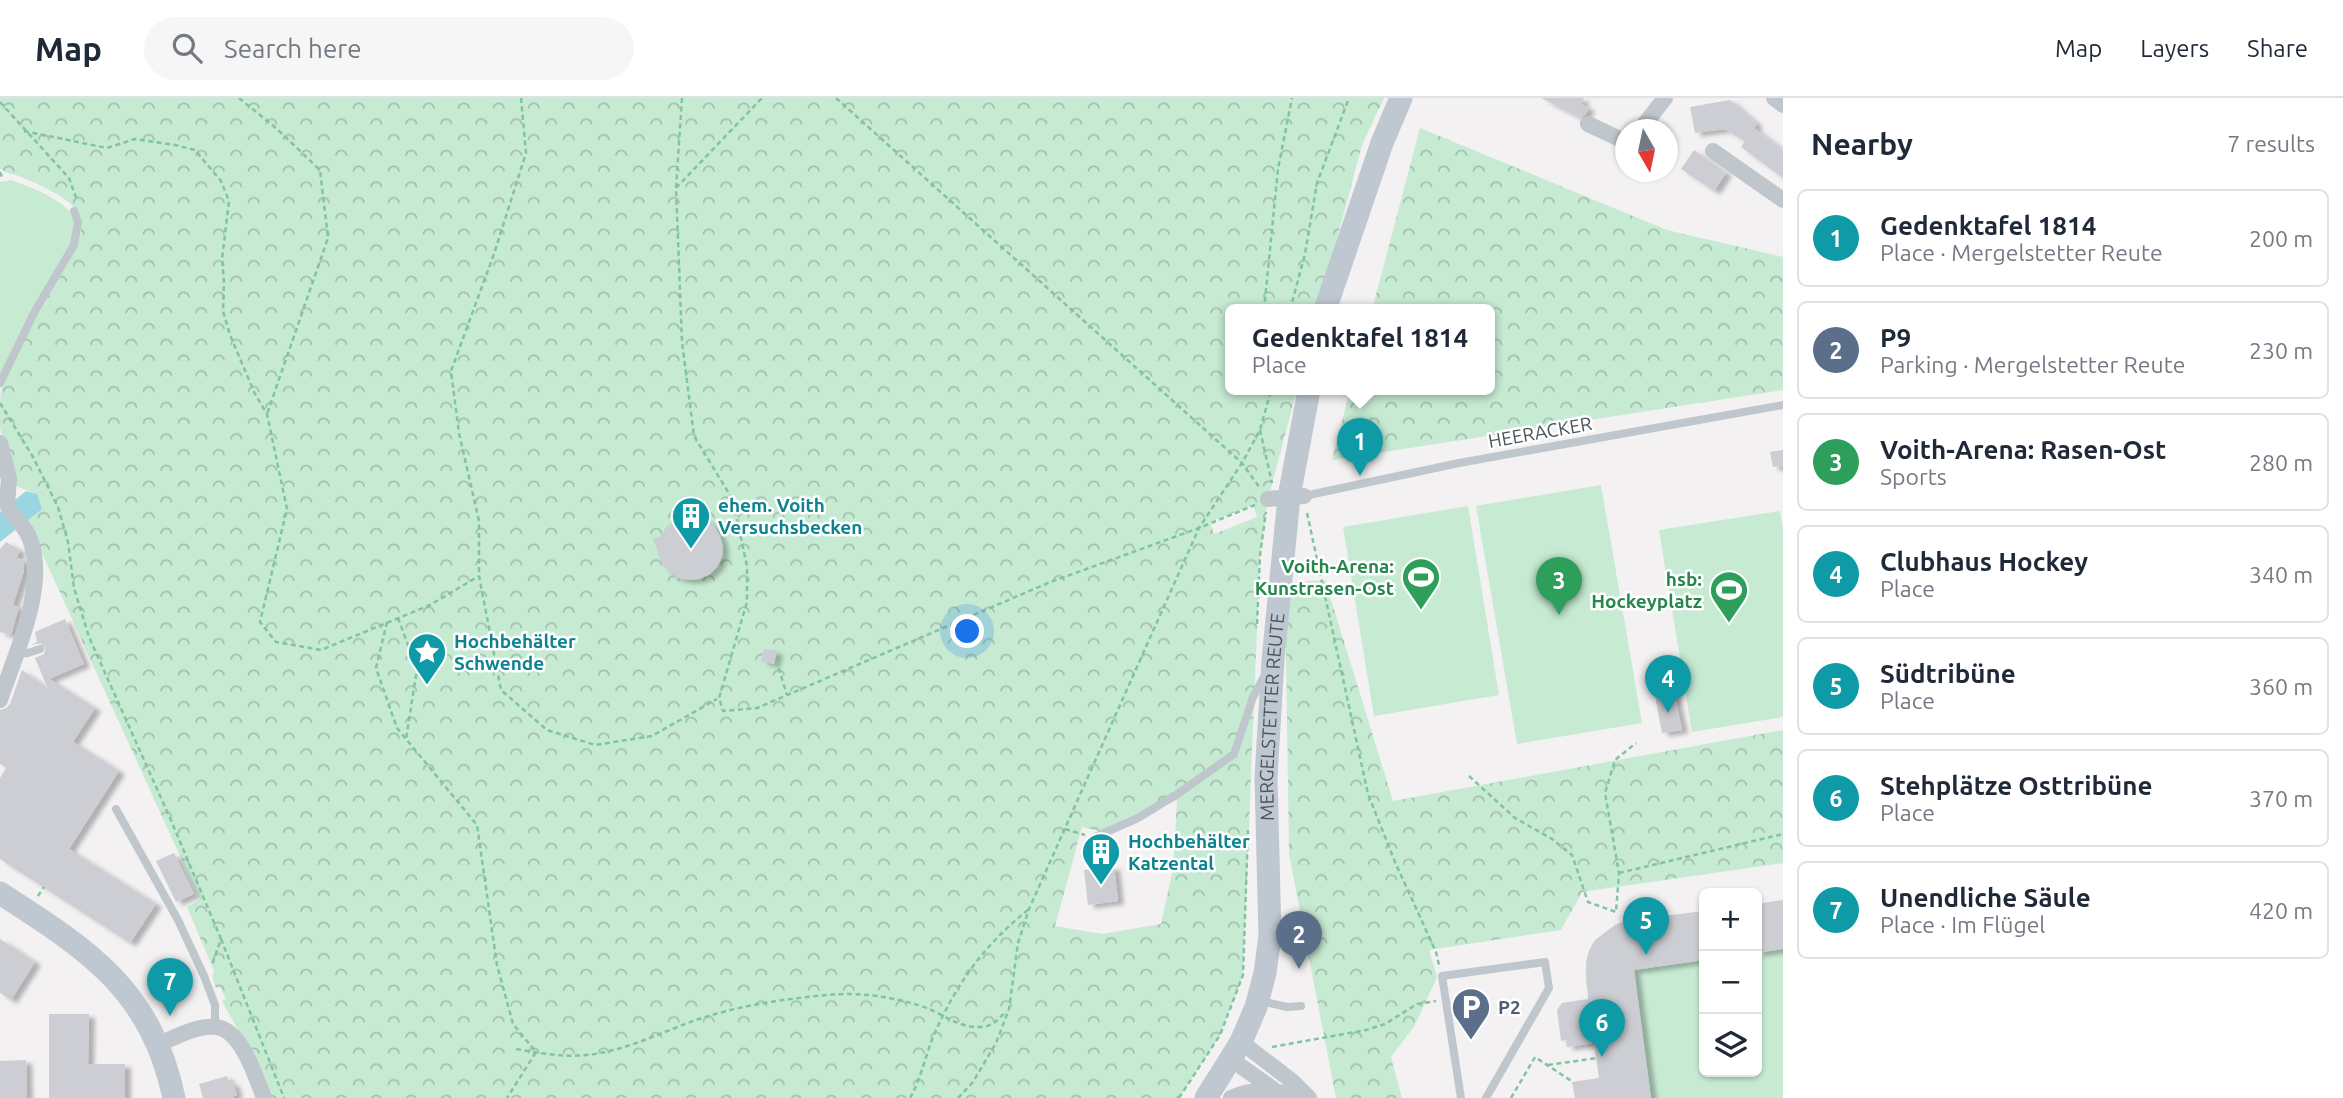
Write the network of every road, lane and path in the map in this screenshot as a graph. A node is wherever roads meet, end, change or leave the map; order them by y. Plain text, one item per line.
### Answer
1 (239, 98) edge
2 (521, 98) edge
3 (682, 98) edge
4 (762, 98) edge
5 (836, 98) edge
6 (1292, 98) edge
7 (1349, 98) edge
8 (1401, 98) edge
9 (1665, 98) edge
10 (1774, 98) edge
11 (0, 102) edge
12 (1783, 105) edge
13 (1649, 119) edge
14 (1588, 124) dead end
15 (24, 131) junction
16 (1615, 137) edge
17 (1713, 151) dead end
18 (0, 172) edge
19 (2, 177) dead end
20 (676, 188) junction
21 (1783, 200) edge
22 (74, 211) joint
23 (1265, 304) edge
24 (1292, 304) edge
25 (1327, 304) edge
26 (0, 383) edge
27 (1270, 395) edge
28 (1308, 395) edge
29 (0, 403) edge
30 (1783, 405) edge
31 (267, 414) junction
32 (1259, 430) junction
33 (0, 443) edge
34 (1242, 463) junction
35 (4, 489) edge
36 (1283, 494) junction
37 (1199, 528) junction
38 (479, 576) junction
39 (398, 618) junction
40 (387, 622) junction
41 (40, 649) dead end
42 (16, 654) junction
43 (776, 660) dead end
44 (1273, 660) junction
45 (787, 695) junction
46 (719, 698) junction
47 (0, 700) edge
48 (406, 739) junction
49 (1636, 743) dead end
50 (1469, 776) dead end
51 (116, 809) dead end
52 (1065, 829) junction
53 (1783, 834) edge
54 (1095, 837) junction
55 (1097, 865) dead end
56 (1619, 873) junction
57 (0, 893) edge
58 (1029, 909) junction
59 (221, 939) junction
60 (204, 976) junction
61 (1442, 976) junction
62 (1446, 999) junction
63 (1258, 1000) junction
64 (1301, 1006) dead end
65 (1009, 1009) junction
66 (944, 1016) junction
67 (215, 1027) junction
68 (157, 1045) junction
69 (1231, 1046) junction
70 (1273, 1046) dead end
71 (516, 1049) dead end
72 (536, 1052) junction
73 (1597, 1058) dead end
74 (1548, 1065) junction
75 (1573, 1082) dead end
76 (1273, 1089) junction
77 (174, 1098) edge
78 (264, 1098) edge
79 (284, 1098) edge
80 (507, 1098) edge
81 (910, 1098) edge
82 (958, 1098) edge
83 (1179, 1098) edge
84 (1206, 1098) edge
85 (1231, 1098) edge
86 (1308, 1098) edge
87 (1461, 1098) edge
88 (1486, 1098) edge
89 (1511, 1098) edge

1 - 31 path
2 - 38 path
3 - 20 path
4 - 20 path
5 - 34 path
6 - 23 path
7 - 24 path
8 - 25 street
9 - 13 street
10 - 12 street
11 - 15 path
14 - 16 street
15 - 22 path
15 - 31 path
17 - 21 street
18 - 19 path
20 - 46 path
22 - 26 lane
27 - 32 path
28 - 36 street, MERGELSTETTER REUTE
29 - 59 path
30 - 36 lane, HEERACKER
31 - 40 path
32 - 34 path
32 - 36 path
33 - 35 street
34 - 36 path
34 - 37 path
35 - 42 street
36 - 37 path
36 - 44 street, MERGELSTETTER REUTE
36 - 61 path
37 - 45 path
37 - 52 path
38 - 39 path
38 - 46 path
39 - 40 path
39 - 48 path
40 - 48 path
41 - 42 lane
42 - 47 street
43 - 45 path
44 - 54 lane
44 - 63 street, MERGELSTETTER REUTE
45 - 46 path
48 - 72 path
49 - 56 path
50 - 56 path
51 - 60 lane
52 - 54 path
52 - 58 path
53 - 56 path
54 - 55 lane
57 - 68 street
58 - 65 path
58 - 66 path
59 - 60 path
59 - 79 path
60 - 67 lane
61 - 62 lane
61 - 88 lane
62 - 70 path
62 - 87 lane
63 - 64 lane
63 - 69 street, MERGELSTETTER REUTE
65 - 66 path
65 - 82 path
66 - 72 path
66 - 81 path
67 - 68 street
67 - 78 street
68 - 77 street
69 - 76 street
69 - 83 path
69 - 84 street, MERGELSTETTER REUTE
69 - 86 street
71 - 72 path
72 - 80 path
73 - 74 path
74 - 75 path
74 - 89 path
76 - 85 street
76 - 86 street

